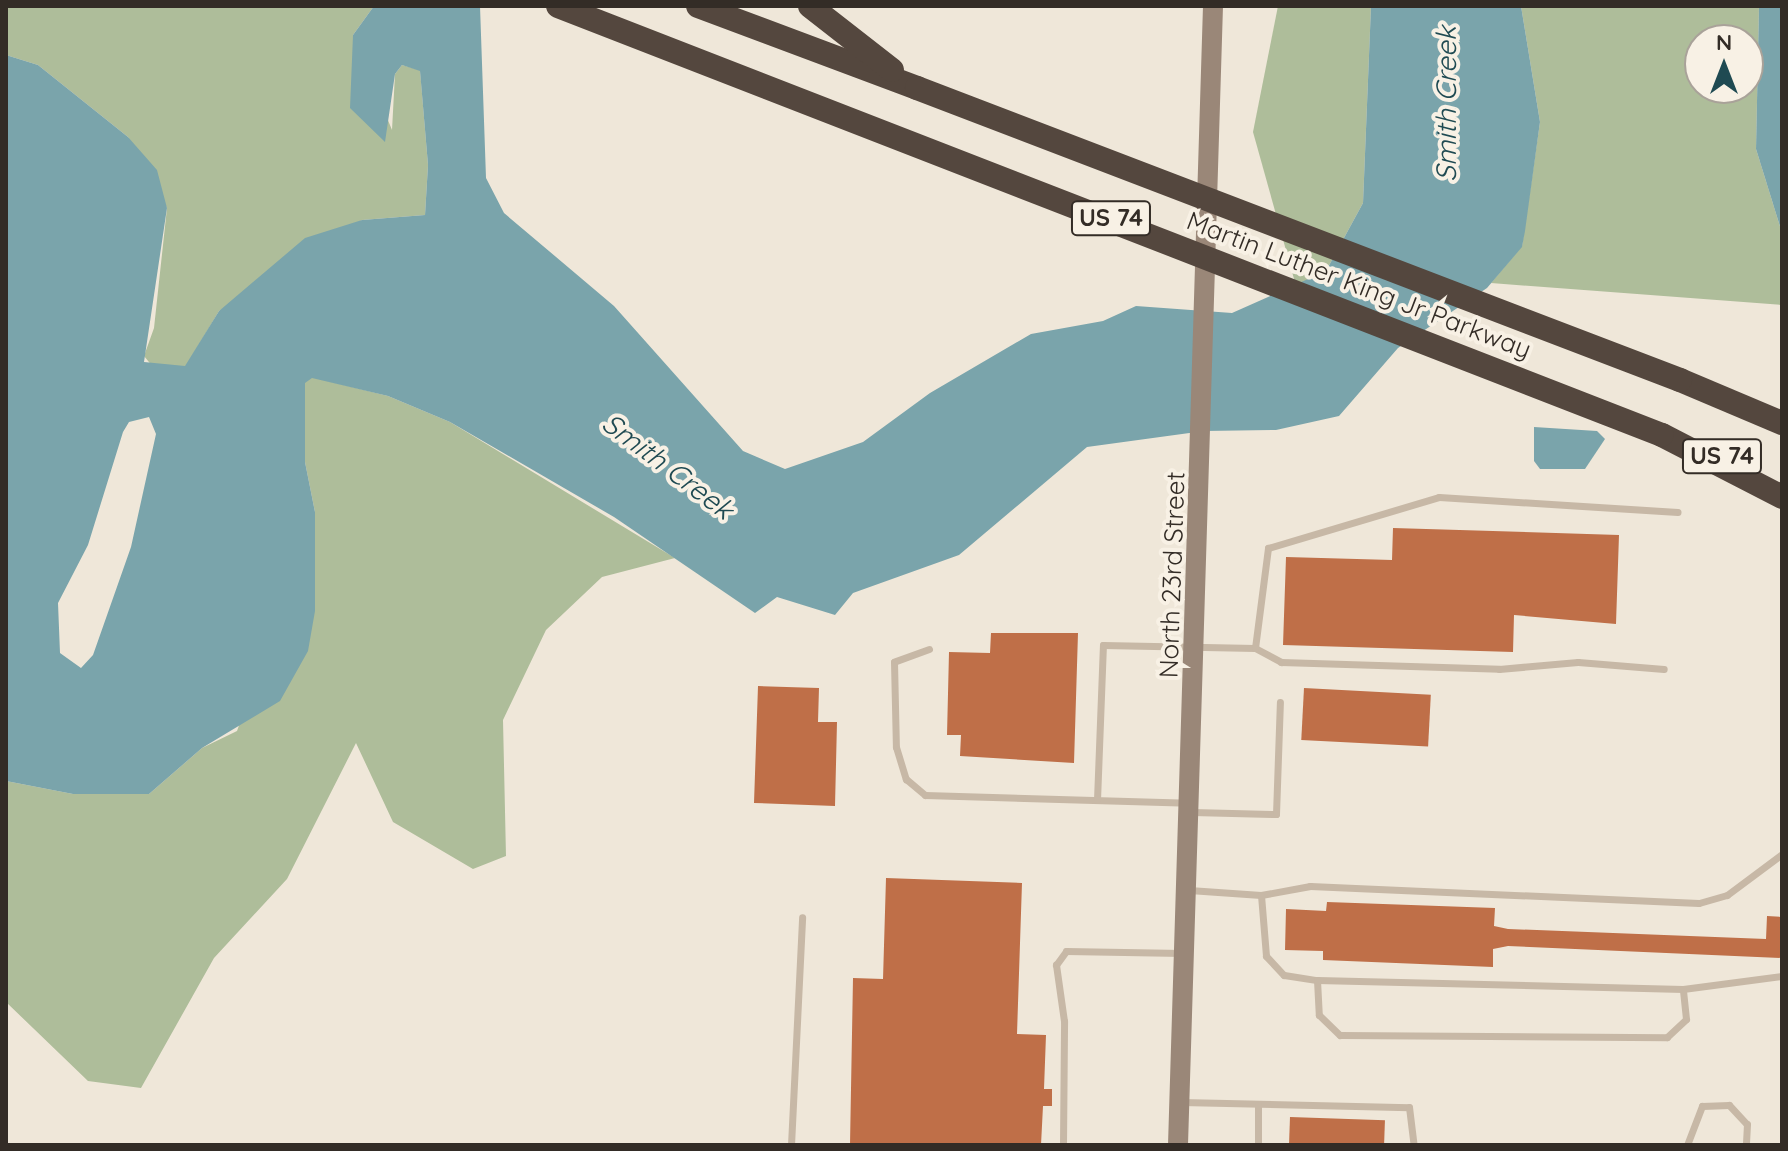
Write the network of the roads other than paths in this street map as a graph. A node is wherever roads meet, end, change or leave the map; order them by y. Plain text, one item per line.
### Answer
1 (558, 6) edge
2 (698, 6) edge
3 (810, 6) edge
4 (1213, 6) edge
5 (917, 88) junction
6 (1782, 423) edge
7 (1662, 435) junction
8 (1782, 477) edge
9 (1782, 497) edge
10 (1678, 512) dead end
11 (1195, 647) junction
12 (1255, 648) junction
13 (929, 649) dead end
14 (1664, 669) dead end
15 (1280, 702) dead end
16 (1097, 800) junction
17 (1190, 807) junction
18 (1782, 854) edge
19 (1187, 890) junction
20 (1261, 895) junction
21 (802, 917) dead end
22 (1185, 953) junction
23 (1782, 976) edge
24 (1317, 980) junction
25 (1683, 989) junction
26 (1179, 1102) junction
27 (1258, 1105) junction
28 (791, 1145) edge
29 (1063, 1145) edge
30 (1178, 1145) edge
31 (1258, 1145) edge
32 (1414, 1145) edge
33 (1687, 1145) edge
34 (1746, 1145) edge

1 - 7 highway, Martin Luther King Jr Parkway / US 74, bridge
2 - 5 highway, Martin Luther King Jr Parkway / US 74
3 - 5 highway
4 - 11 main road, North 23rd Street
5 - 6 highway, Martin Luther King Jr Parkway / US 74, bridge
7 - 8 highway, Martin Luther King Jr Parkway / US 74
7 - 9 highway
10 - 12 lane
11 - 12 lane
11 - 16 lane
11 - 17 main road, North 23rd Street
12 - 14 lane
13 - 16 lane
15 - 17 lane
16 - 17 lane
17 - 19 main road, North 23rd Street
18 - 20 lane
19 - 20 lane
19 - 22 main road, North 23rd Street
20 - 24 lane
21 - 28 lane
22 - 26 main road, North 23rd Street
22 - 29 lane
23 - 25 lane
24 - 25 lane
24 - 25 lane
26 - 27 lane
26 - 30 main road, North 23rd Street
27 - 31 lane
27 - 32 lane
33 - 34 lane

